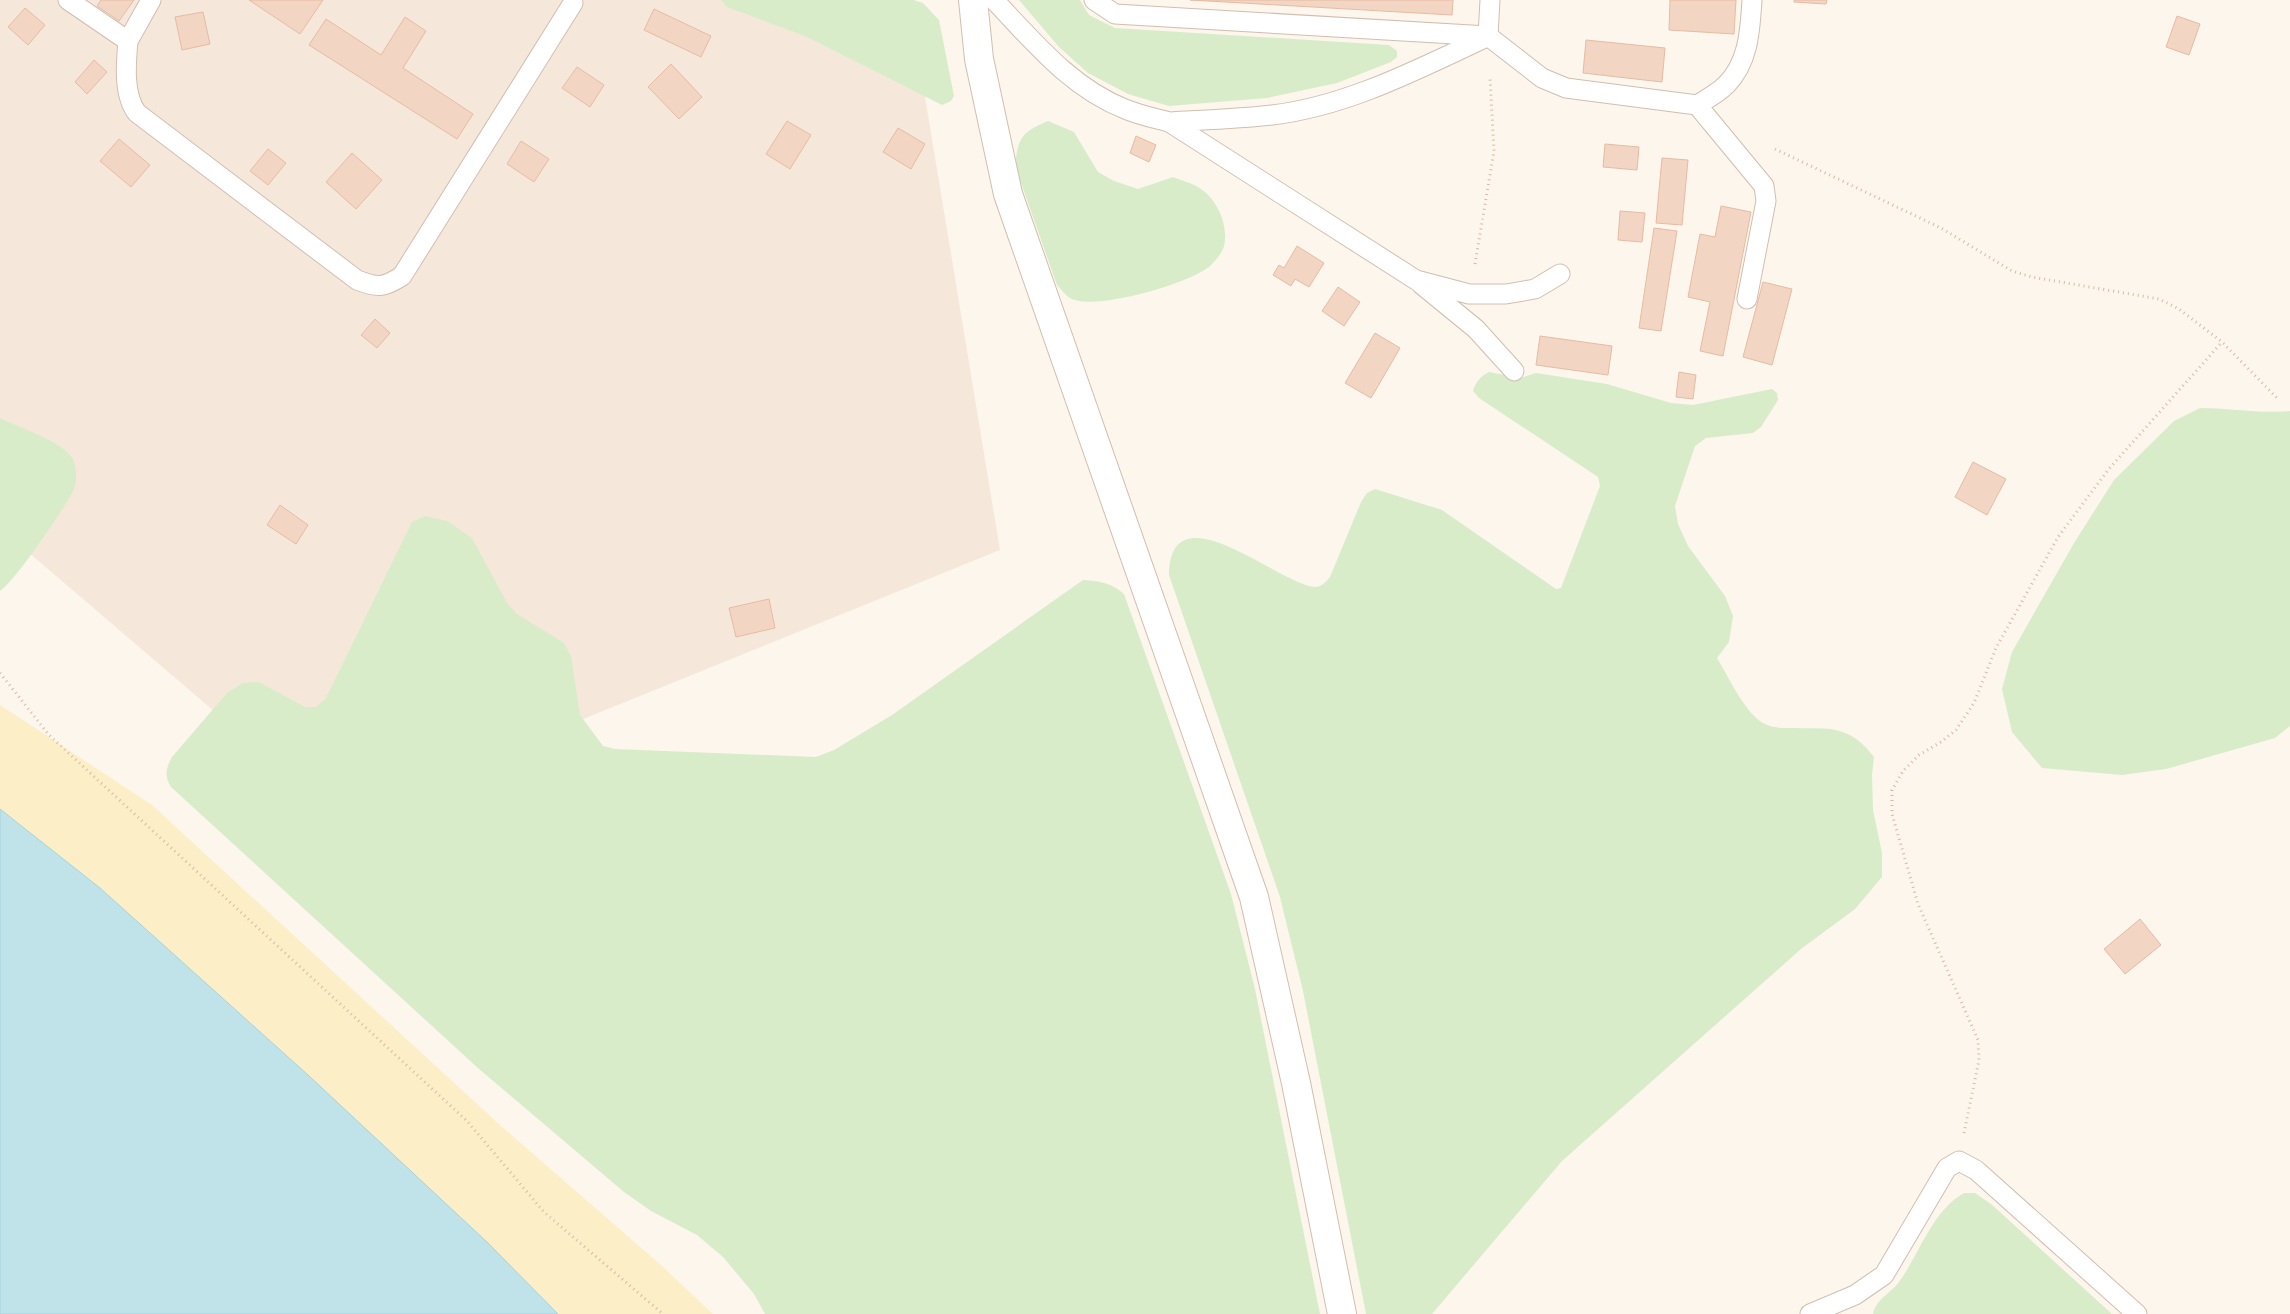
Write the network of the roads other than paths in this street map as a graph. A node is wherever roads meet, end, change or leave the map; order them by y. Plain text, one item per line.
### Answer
1 (68, 0) edge
2 (151, 0) edge
3 (973, 0) edge
4 (994, 0) edge
5 (1094, 0) edge
6 (1490, 0) edge
7 (1752, 0) edge
8 (573, 1) edge
9 (1488, 36) junction
10 (128, 42) junction
11 (1697, 105) junction
12 (1169, 122) junction
13 (1560, 274) dead end
14 (1416, 280) junction
15 (1747, 299) dead end
16 (1514, 371) dead end
17 (1342, 1314) edge
18 (1810, 1314) edge
19 (2137, 1314) edge

1 - 10 lane
2 - 10 lane
3 - 17 street
4 - 12 lane
5 - 9 lane
6 - 9 lane
7 - 11 lane
8 - 10 lane
9 - 11 lane
9 - 12 lane
11 - 15 lane
12 - 14 lane
13 - 14 lane
14 - 16 lane
18 - 19 lane

